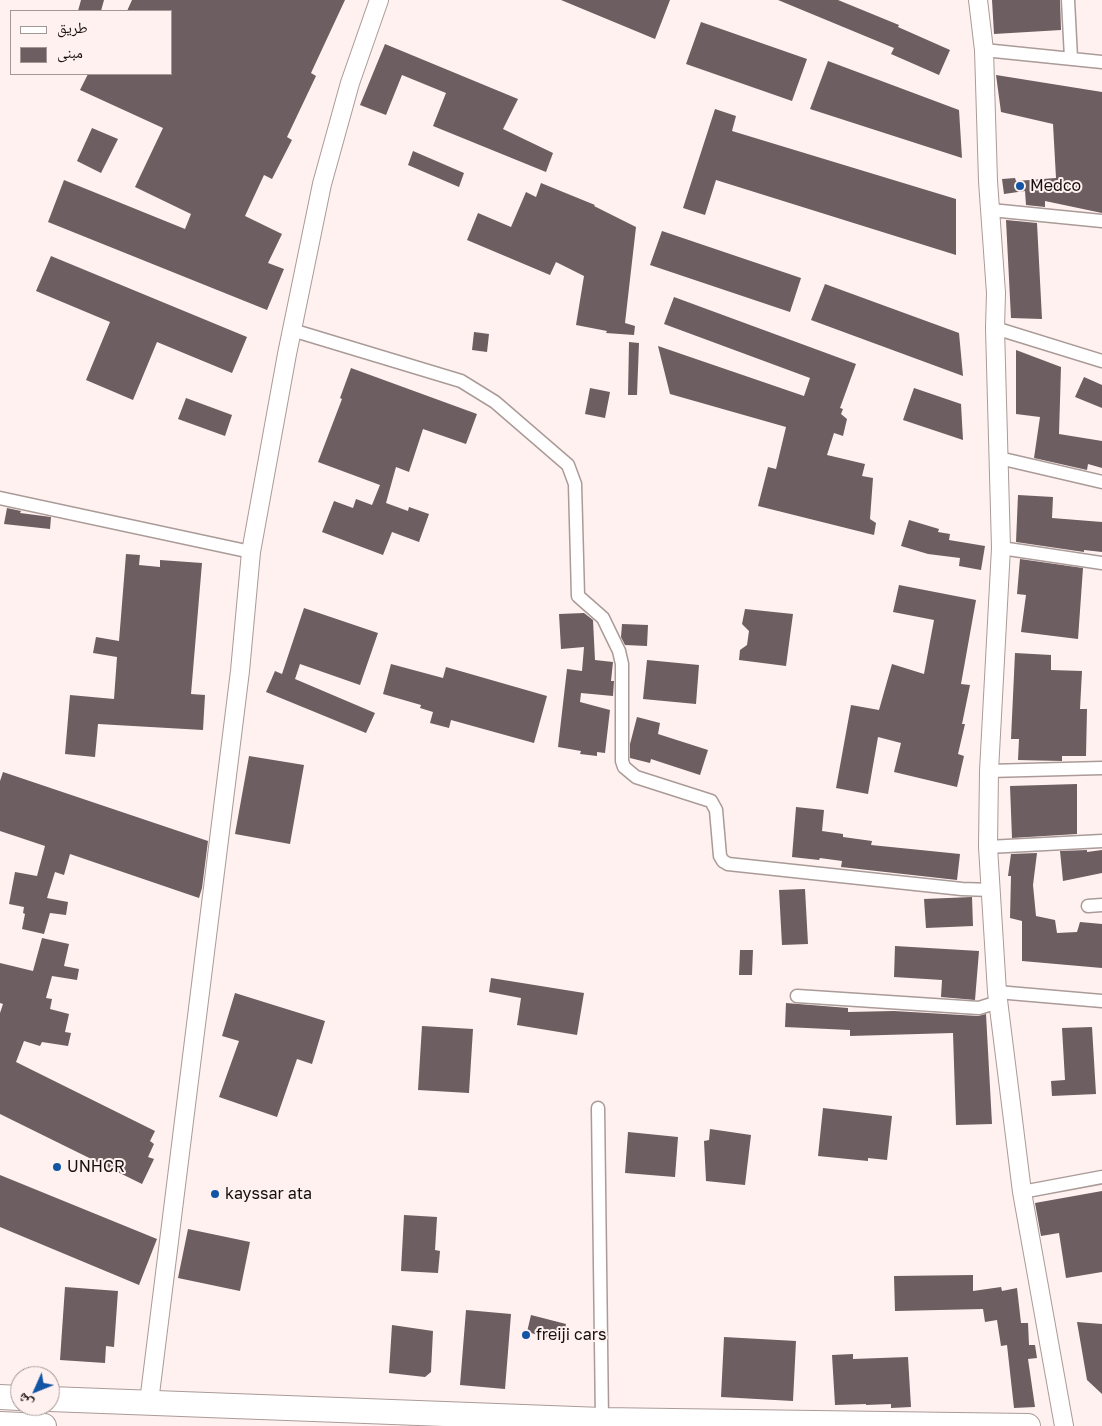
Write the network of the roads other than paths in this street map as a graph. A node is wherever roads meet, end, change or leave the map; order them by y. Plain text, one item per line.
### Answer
1 (378, 0) edge
2 (978, 0) edge
3 (1068, 0) edge
4 (984, 50) junction
5 (1071, 58) junction
6 (1102, 62) edge
7 (991, 210) junction
8 (1102, 222) edge
9 (995, 328) junction
10 (292, 330) junction
11 (1102, 362) edge
12 (999, 458) junction
13 (1102, 482) edge
14 (0, 498) edge
15 (1001, 548) junction
16 (251, 552) junction
17 (1102, 563) edge
18 (1102, 768) edge
19 (989, 771) junction
20 (1102, 841) edge
21 (988, 847) junction
22 (991, 890) junction
23 (1102, 905) edge
24 (1088, 906) dead end
25 (798, 996) dead end
26 (998, 997) junction
27 (1102, 1001) edge
28 (598, 1108) dead end
29 (1102, 1177) edge
30 (1022, 1192) junction
31 (60, 1399) edge
32 (149, 1402) junction
33 (602, 1420) junction
34 (0, 1424) edge
35 (44, 1426) edge
36 (1013, 1426) edge
37 (1028, 1426) edge
38 (1064, 1426) edge

1 - 10 street
2 - 4 street
3 - 5 street
4 - 5 street
4 - 7 street
5 - 6 street
7 - 8 street
7 - 9 street
9 - 11 street
9 - 12 street
10 - 16 street
10 - 22 street
12 - 13 street
12 - 15 street
14 - 16 street
15 - 17 street
15 - 19 street
16 - 32 street
18 - 19 street
19 - 21 street
20 - 21 street
21 - 22 street
22 - 26 street
23 - 24 street
25 - 26 street
26 - 27 street
26 - 30 street
28 - 33 street
29 - 30 street
30 - 38 street
31 - 32 highway
32 - 33 highway
33 - 36 highway
34 - 35 highway
36 - 37 highway

